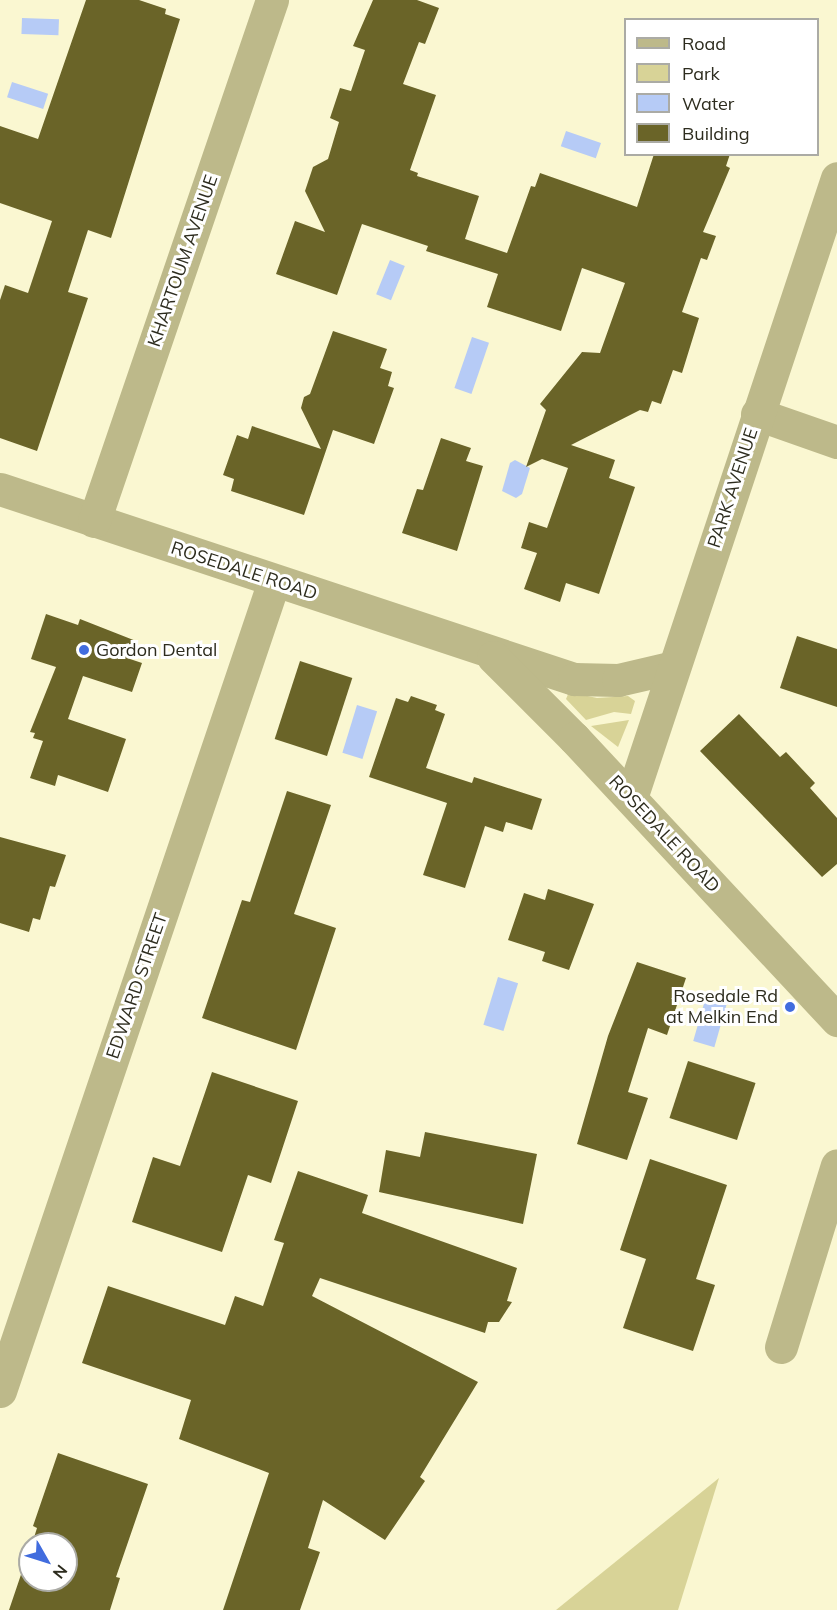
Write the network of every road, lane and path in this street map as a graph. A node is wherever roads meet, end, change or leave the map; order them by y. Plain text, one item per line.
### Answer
1 (272, 0) edge
2 (837, 178) edge
3 (757, 414) junction
4 (837, 442) edge
5 (0, 489) edge
6 (94, 521) junction
7 (274, 581) junction
8 (488, 652) junction
9 (674, 667) junction
10 (631, 798) junction
11 (837, 1020) edge
12 (837, 1165) edge
13 (781, 1347) dead end
14 (0, 1391) edge

1 - 6 street, KHARTOUM AVENUE
2 - 3 street, PARK AVENUE
3 - 4 street
3 - 9 street, PARK AVENUE
5 - 6 street, ROSEDALE ROAD
6 - 7 street, ROSEDALE ROAD
7 - 8 street, ROSEDALE ROAD
7 - 14 street, EDWARD STREET
8 - 9 street, ROSEDALE ROAD
8 - 10 street, ROSEDALE ROAD
9 - 10 street, PARK AVENUE
10 - 11 street, ROSEDALE ROAD
12 - 13 street

